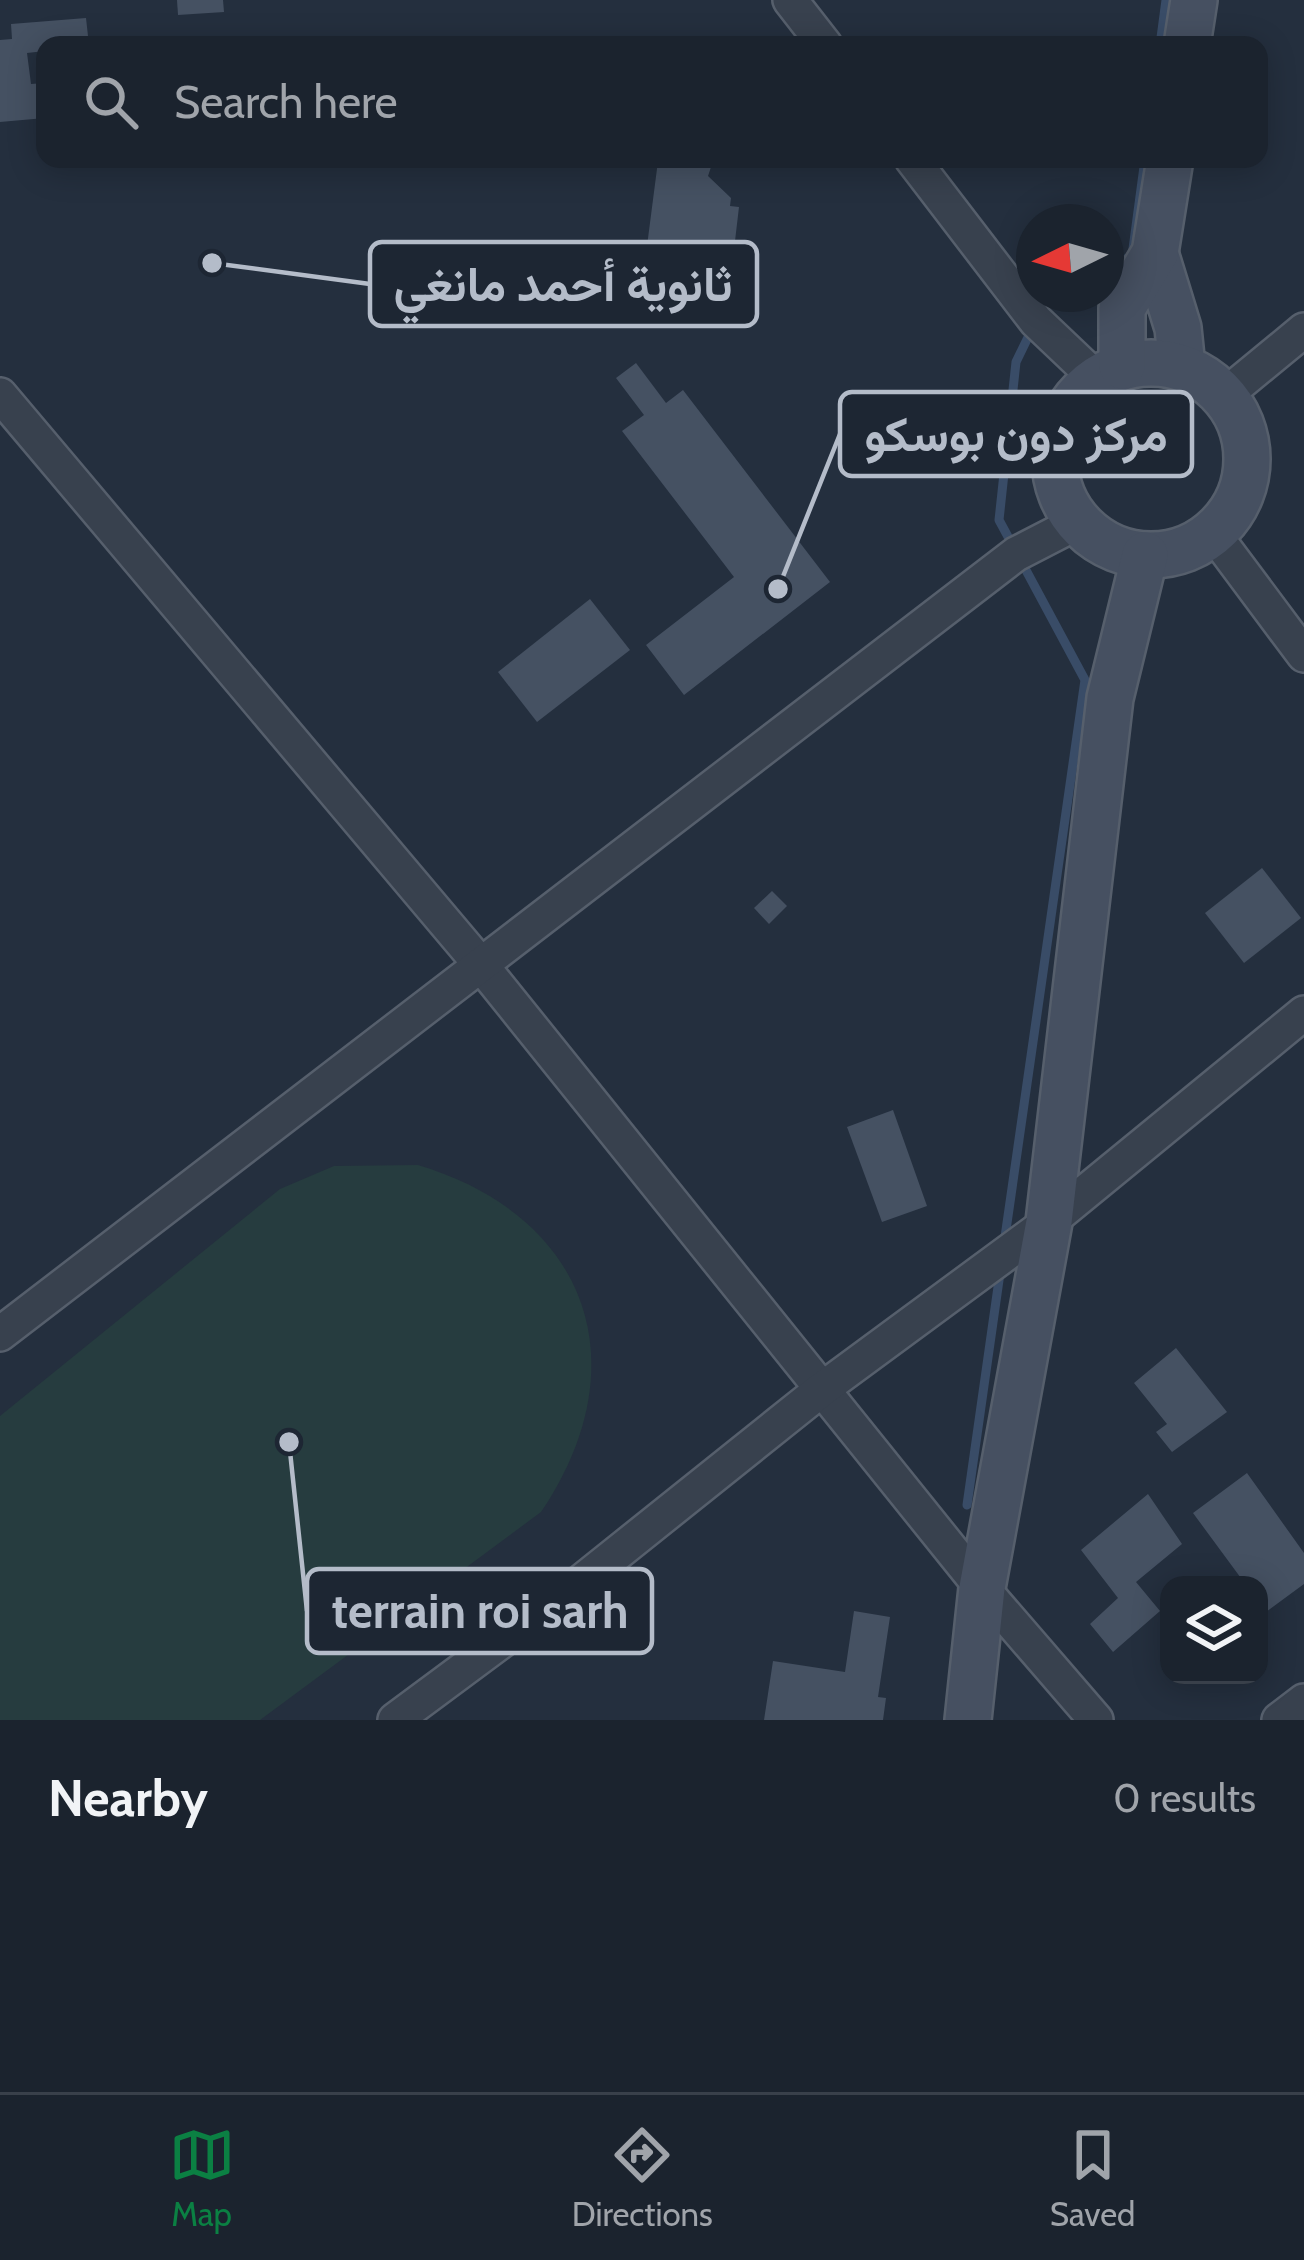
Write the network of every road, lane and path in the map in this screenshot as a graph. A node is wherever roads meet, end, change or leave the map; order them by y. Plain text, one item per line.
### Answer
1 (790, 0) edge
2 (1194, 0) edge
3 (818, 36) edge
4 (1188, 36) edge
5 (919, 168) edge
6 (1169, 168) edge
7 (1156, 253) junction
8 (1304, 330) edge
9 (1182, 367) junction
10 (1109, 373) junction
11 (0, 395) edge
12 (1224, 395) junction
13 (1078, 522) junction
14 (1214, 533) junction
15 (1144, 555) junction
16 (1304, 655) edge
17 (481, 965) junction
18 (1304, 1013) edge
19 (1049, 1222) junction
20 (0, 1334) edge
21 (821, 1390) junction
22 (982, 1588) junction
23 (1304, 1701) edge
24 (395, 1720) edge
25 (968, 1720) edge
26 (1096, 1720) edge
27 (1279, 1720) edge

1 - 3 street
2 - 4 street
5 - 10 street
6 - 7 street
7 - 9 street
7 - 10 street
8 - 12 street
9 - 10 street
9 - 12 street
10 - 13 street
11 - 17 street
12 - 14 street
13 - 15 street
13 - 17 street
14 - 15 street
14 - 16 street
15 - 19 street
17 - 20 street
17 - 21 street
18 - 19 street
19 - 21 street
19 - 22 street
21 - 22 street
21 - 24 street
22 - 25 street
22 - 26 street
23 - 27 street

